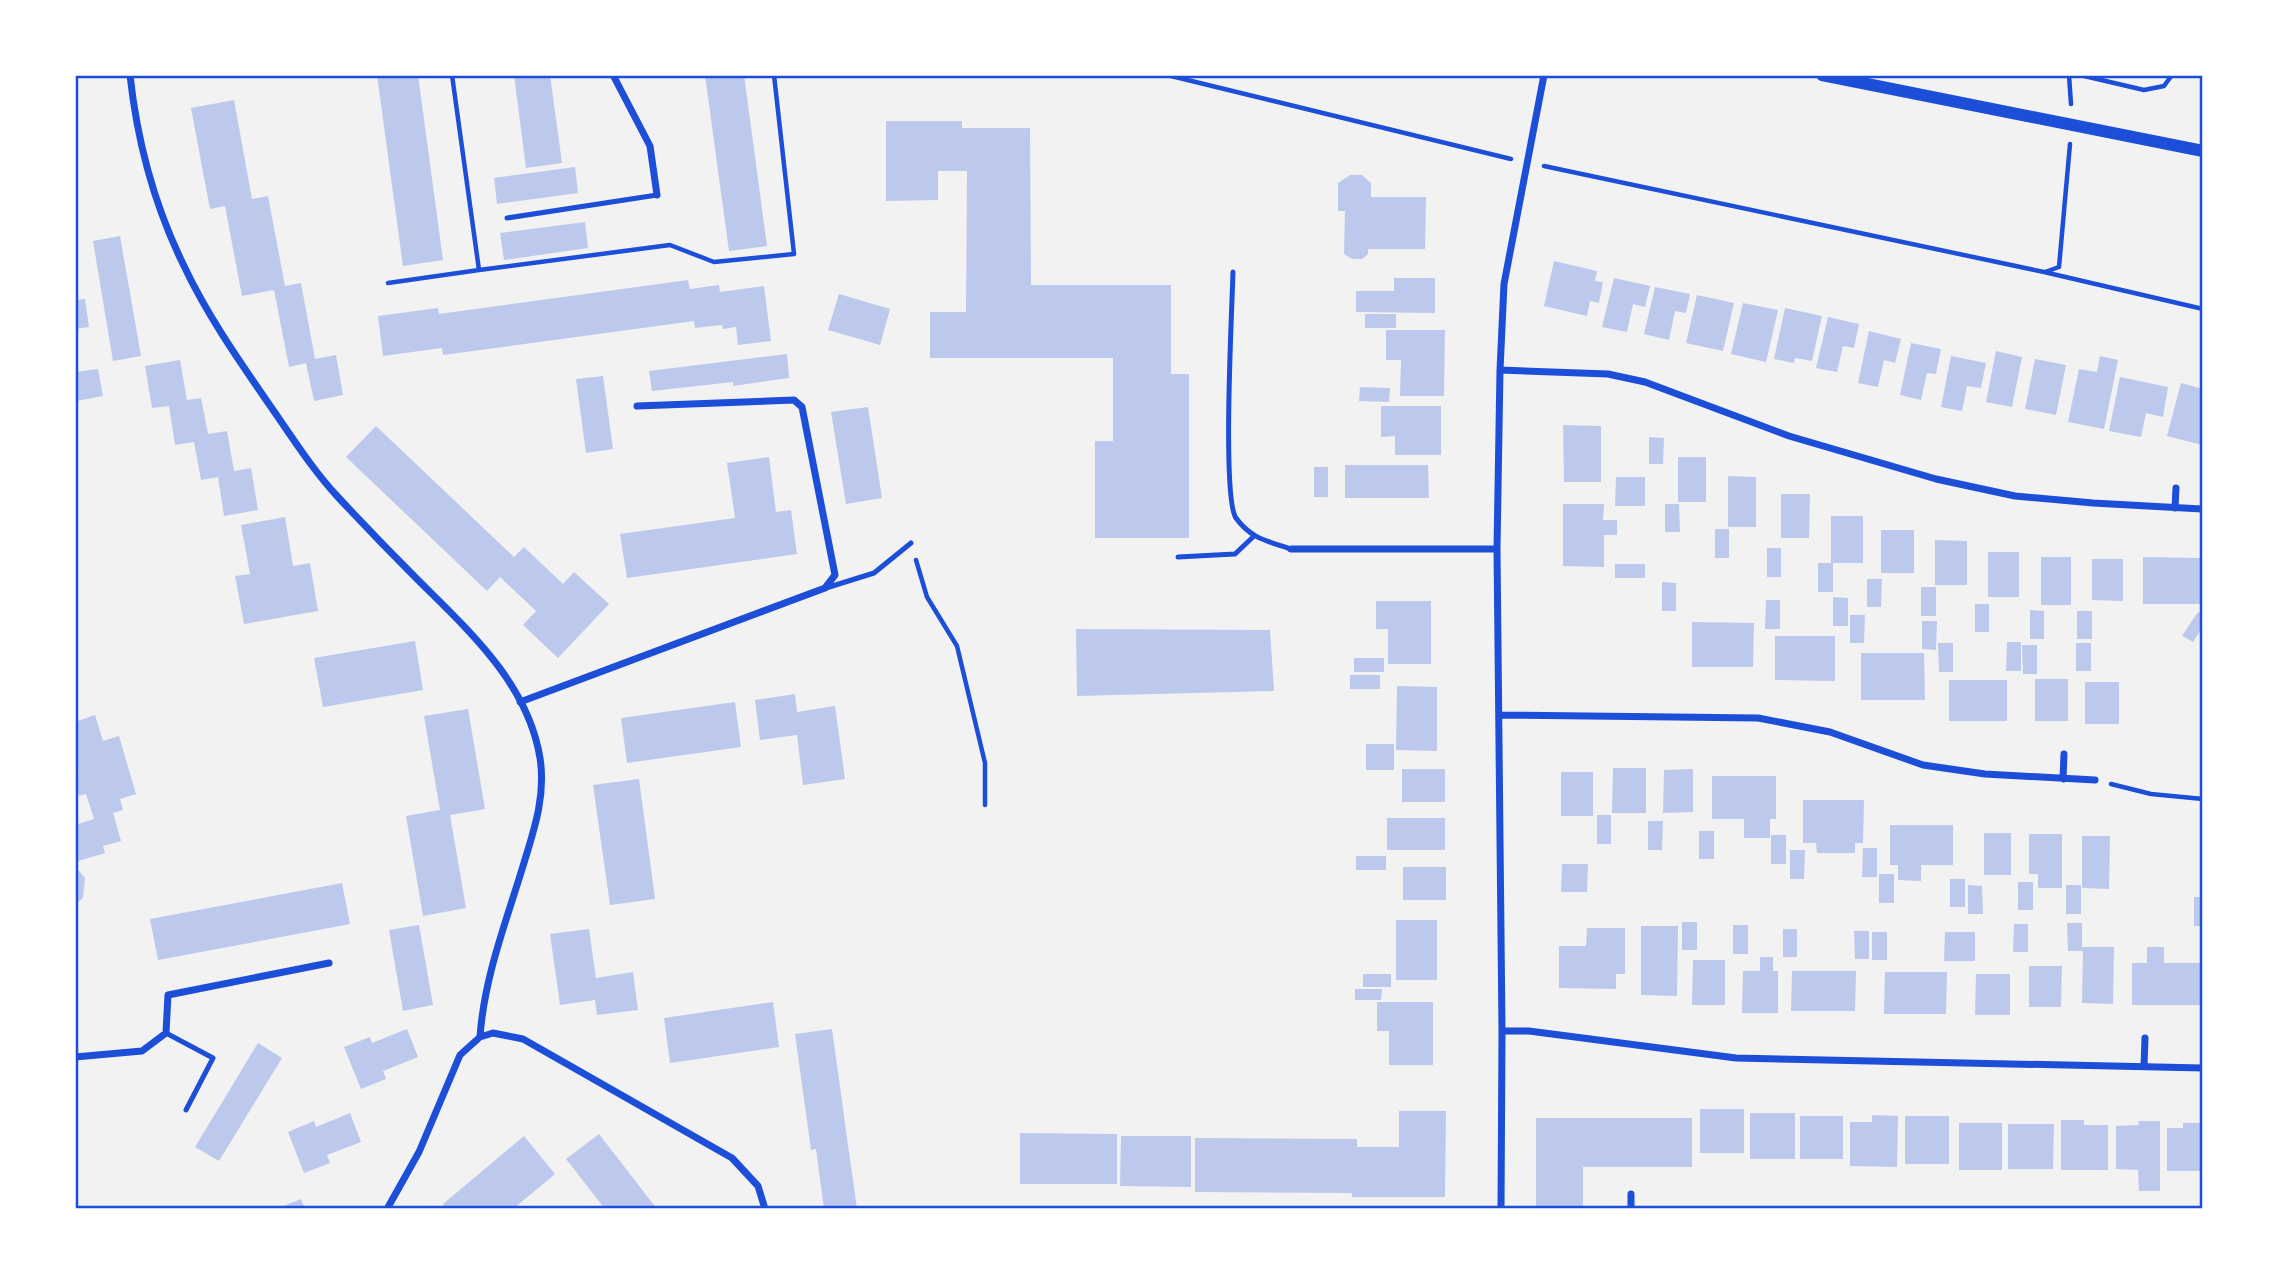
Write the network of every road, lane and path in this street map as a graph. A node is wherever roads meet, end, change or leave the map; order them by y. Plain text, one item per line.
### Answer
1 (130, 75) edge
2 (613, 75) edge
3 (1167, 75) edge
4 (1544, 75) edge
5 (1822, 75) edge
6 (2080, 75) edge
7 (2172, 75) edge
8 (2072, 126) junction
9 (2203, 151) edge
10 (1526, 162) junction
11 (657, 195) joint
12 (507, 218) dead end
13 (479, 270) dead end
14 (1233, 272) dead end
15 (2044, 272) junction
16 (388, 283) dead end
17 (2203, 309) edge
18 (1500, 370) junction
19 (637, 406) dead end
20 (2176, 488) dead end
21 (2175, 508) junction
22 (2203, 509) edge
23 (1253, 537) junction
24 (911, 543) joint
25 (1291, 548) joint
26 (1497, 549) junction
27 (1178, 557) dead end
28 (825, 588) junction
29 (520, 702) junction
30 (1500, 715) junction
31 (2064, 754) dead end
32 (2063, 779) junction
33 (2095, 780) joint
34 (2203, 799) edge
35 (985, 805) dead end
36 (329, 963) dead end
37 (1502, 1031) junction
38 (166, 1033) junction
39 (480, 1037) junction
40 (2145, 1038) dead end
41 (75, 1057) edge
42 (2144, 1066) junction
43 (2203, 1068) edge
44 (186, 1110) dead end
45 (1631, 1194) dead end
46 (387, 1209) edge
47 (765, 1209) edge
48 (1501, 1209) edge
49 (1631, 1209) edge

1 - 29 street
2 - 11 street
3 - 10 path
4 - 10 street
5 - 8 street
6 - 7 path
8 - 9 street
8 - 15 path
10 - 15 path
10 - 18 street
11 - 12 lane
13 - 16 path
14 - 23 lane
15 - 17 path
18 - 21 street
18 - 26 street
19 - 28 street
20 - 21 street
21 - 22 street
23 - 25 lane
23 - 27 lane
24 - 28 lane
24 - 35 path
25 - 26 street
26 - 30 street
28 - 29 street
29 - 39 street
30 - 32 street
30 - 37 street
31 - 32 street
32 - 33 street
33 - 34 path
36 - 38 street
37 - 42 street
37 - 48 street
38 - 41 street
38 - 44 lane
39 - 46 street
39 - 47 street
40 - 42 street
42 - 43 street
45 - 49 street

